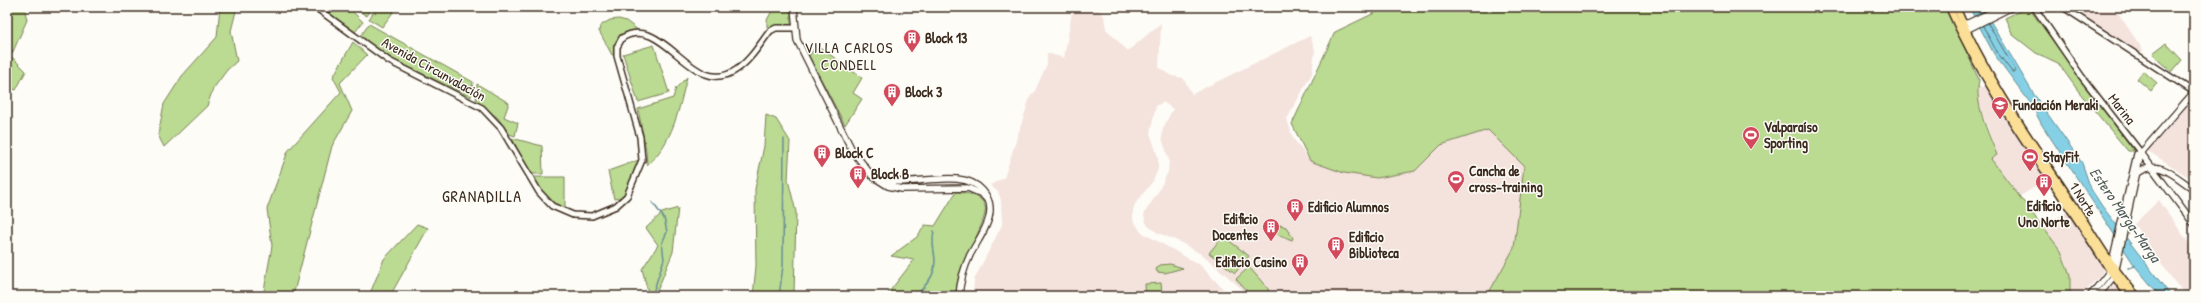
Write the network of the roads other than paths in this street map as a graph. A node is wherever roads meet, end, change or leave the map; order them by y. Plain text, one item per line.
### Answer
1 (315, 7) edge
2 (794, 7) edge
3 (2002, 7) edge
4 (2012, 7) edge
5 (2034, 7) edge
6 (2063, 7) edge
7 (1952, 8) edge
8 (1969, 26) junction
9 (795, 28) junction
10 (2194, 92) edge
11 (2140, 155) junction
12 (2149, 167) junction
13 (2138, 173) junction
14 (872, 176) junction
15 (2194, 189) edge
16 (989, 202) junction
17 (2194, 224) edge
18 (2115, 259) junction
19 (2113, 270) junction
20 (2114, 276) junction
21 (959, 296) edge
22 (2090, 296) edge
23 (2098, 296) edge
24 (2129, 296) edge
25 (2137, 296) edge

1 - 9 street, Avenida Circunvalación
2 - 9 main road
3 - 8 main road
4 - 8 main road
5 - 11 street, Marina
6 - 10 street
7 - 8 main road
7 - 8 main road, 1 Norte
7 - 19 main road, 1 Norte
8 - 18 main road, 1 Norte
9 - 14 main road
10 - 11 main road
11 - 12 main road, Marina
11 - 13 main road
11 - 18 main road
12 - 13 main road
12 - 15 main road
12 - 17 main road, Marina
13 - 18 main road
14 - 16 main road
14 - 16 main road
16 - 21 main road
18 - 19 main road, 1 Norte
19 - 20 main road, 1 Norte
19 - 22 main road
19 - 25 main road, 1 Norte
20 - 23 main road
20 - 24 main road, 1 Norte

